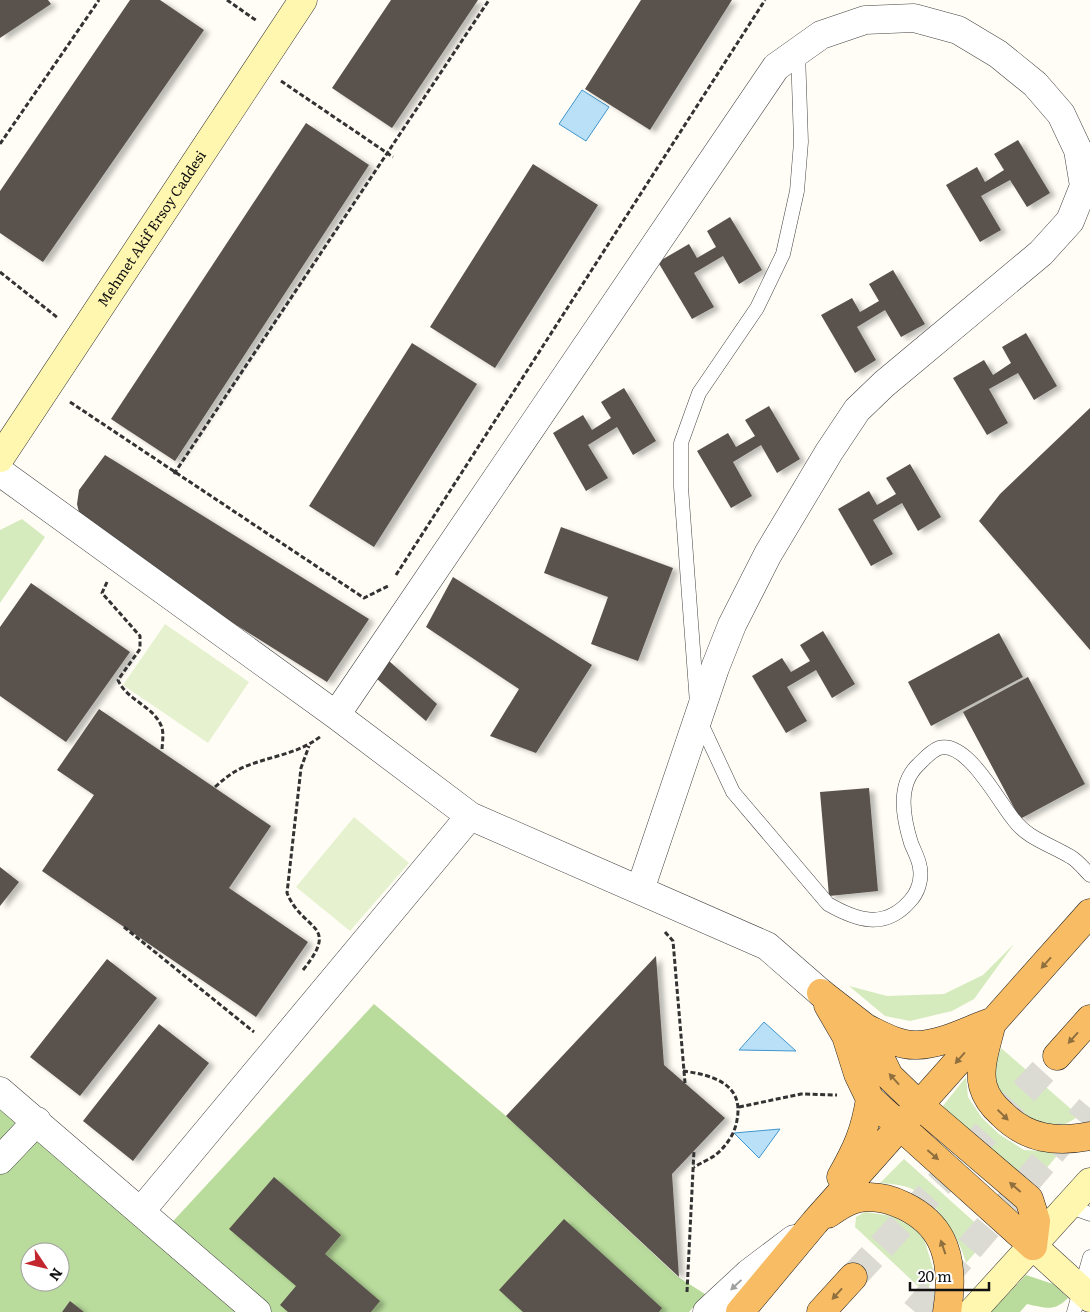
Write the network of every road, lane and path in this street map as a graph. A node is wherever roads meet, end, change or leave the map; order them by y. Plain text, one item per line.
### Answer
1 (100, 0) edge
2 (228, 0) edge
3 (303, 0) edge
4 (489, 0) edge
5 (765, 0) edge
6 (257, 22) dead end
7 (798, 52) junction
8 (275, 76) dead end
9 (0, 144) edge
10 (387, 153) junction
11 (393, 157) dead end
12 (0, 272) edge
13 (58, 318) dead end
14 (68, 401) dead end
15 (0, 458) edge
16 (0, 472) edge
17 (174, 474) junction
18 (110, 576) dead end
19 (336, 715) junction
20 (698, 717) junction
21 (310, 746) junction
22 (162, 751) dead end
23 (215, 787) dead end
24 (470, 816) junction
25 (1090, 875) edge
26 (640, 890) junction
27 (1090, 905) edge
28 (1090, 913) edge
29 (124, 927) dead end
30 (1067, 940) junction
31 (673, 941) dead end
32 (300, 974) dead end
33 (821, 993) junction
34 (1090, 1019) edge
35 (992, 1022) junction
36 (259, 1024) dead end
37 (866, 1028) junction
38 (254, 1031) junction
39 (276, 1049) junction
40 (1057, 1056) tunnel mouth
41 (683, 1071) junction
42 (685, 1083) dead end
43 (0, 1091) edge
44 (834, 1094) dead end
45 (870, 1100) junction
46 (919, 1105) junction
47 (739, 1107) junction
48 (37, 1121) junction
49 (900, 1127) junction
50 (1090, 1136) edge
51 (694, 1150) dead end
52 (0, 1160) edge
53 (694, 1167) junction
54 (1090, 1182) edge
55 (1079, 1210) edge
56 (141, 1211) junction
57 (815, 1222) junction
58 (1033, 1246) junction
59 (1090, 1257) edge
60 (852, 1277) tunnel mouth
61 (689, 1284) dead end
62 (1082, 1300) edge
63 (257, 1312) edge
64 (707, 1312) edge
65 (740, 1312) edge
66 (821, 1312) edge
67 (947, 1312) edge
68 (972, 1312) edge

1 - 9 path
2 - 6 path
3 - 15 main road, Mehmet Akif Ersoy Caddesi
4 - 10 path
5 - 17 path
7 - 19 street
7 - 20 lane
7 - 20 street
8 - 10 path
10 - 11 path
10 - 17 path
12 - 13 path
14 - 17 path
16 - 19 street
18 - 22 path
19 - 21 path
19 - 24 street
20 - 25 lane
20 - 26 street
21 - 23 path
21 - 32 path
24 - 26 street
24 - 39 street
26 - 33 street
27 - 30 street
28 - 30 highway
29 - 38 path
30 -> 35 highway
31 - 41 path
33 - 37 highway
33 - 45 highway
34 -> 40 highway
35 - 37 highway
35 -> 46 highway
35 -> 50 highway
36 - 38 path
46 -> 37 highway
38 - 39 path
39 - 56 street
41 - 42 path
41 - 47 path
43 - 48 street
44 - 47 path
45 - 49 highway
45 - 57 highway
46 - 49 highway
58 -> 46 highway
47 - 53 path
48 - 52 street
48 - 56 street
49 - 57 highway
49 -> 58 highway
51 - 53 path
53 - 61 path
54 - 55 main road
55 - 58 main road
56 - 63 street
57 -> 64 street
57 - 65 highway
67 -> 57 highway
58 - 62 main road
58 - 68 main road
59 - 62 lane
60 -> 66 highway

